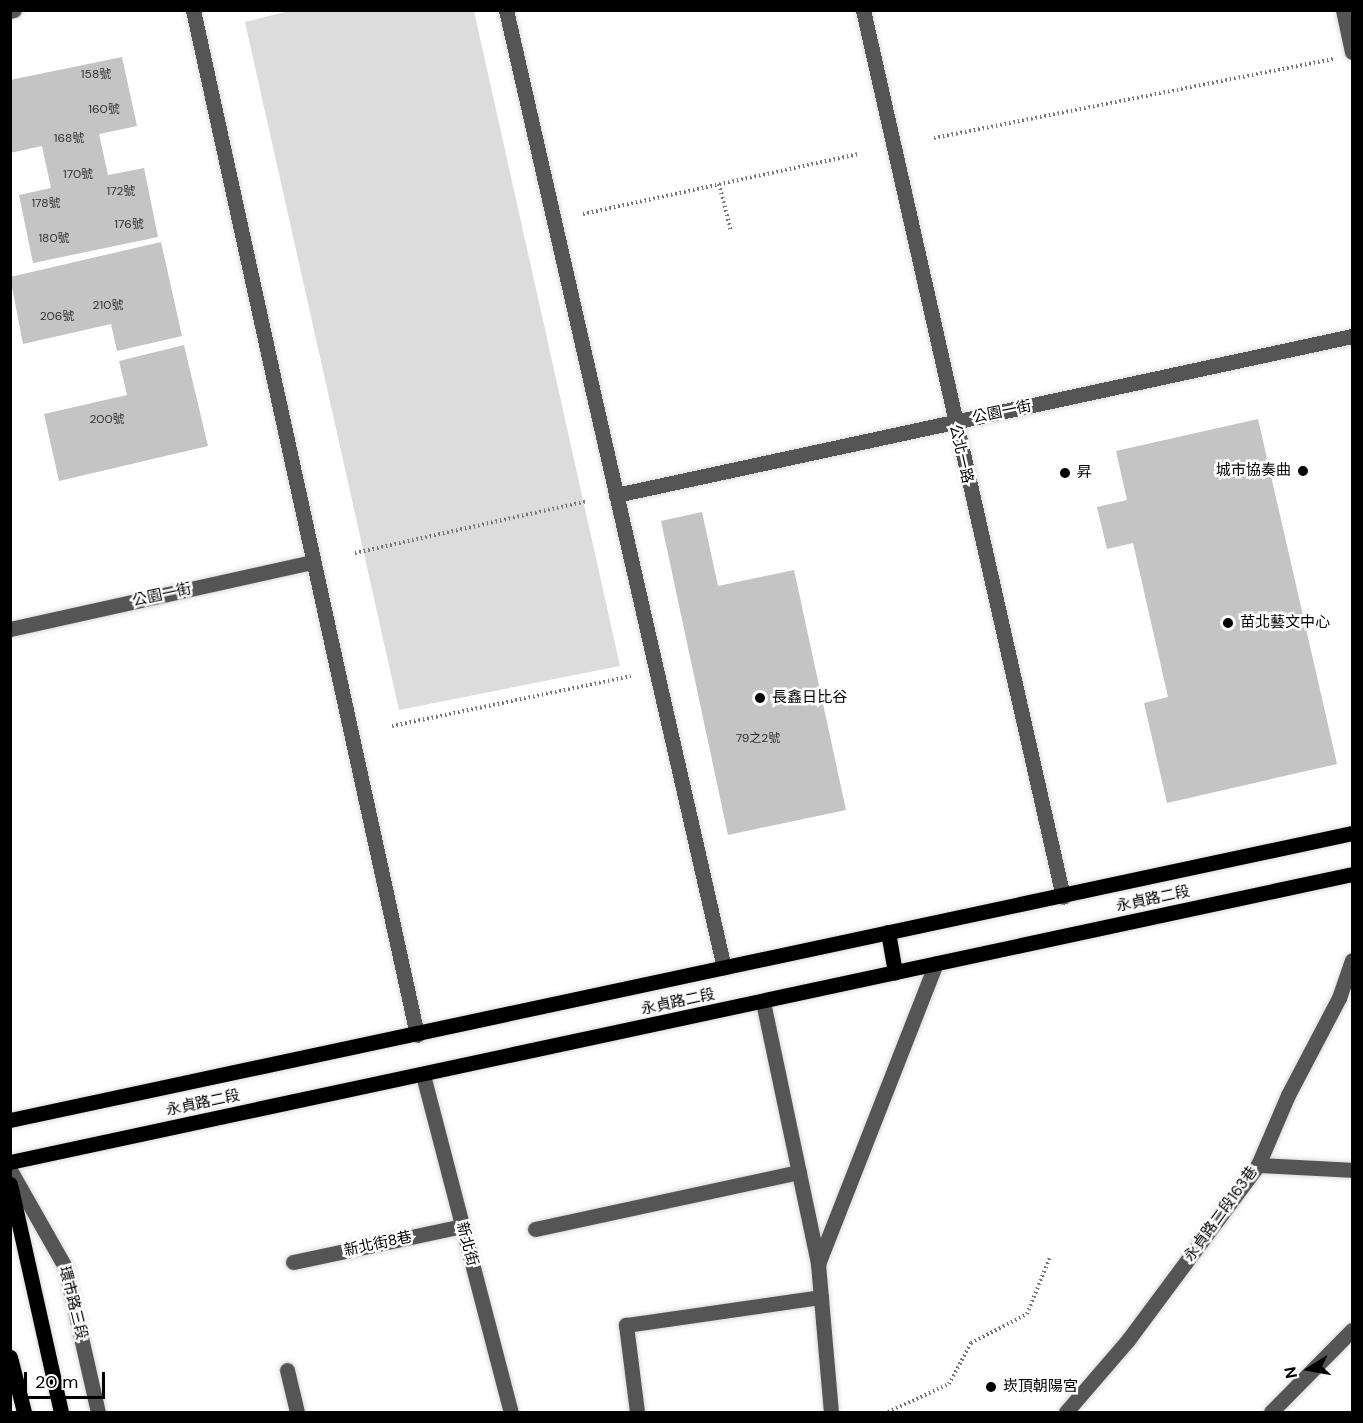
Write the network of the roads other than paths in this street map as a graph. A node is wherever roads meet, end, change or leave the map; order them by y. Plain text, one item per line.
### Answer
1 (193, 10) edge
2 (506, 10) edge
3 (863, 10) edge
4 (1343, 10) edge
5 (1347, 55) edge
6 (1353, 336) edge
7 (954, 422) junction
8 (616, 495) junction
9 (313, 562) junction
10 (10, 629) edge
11 (1353, 833) edge
12 (1353, 874) edge
13 (1063, 897) junction
14 (888, 932) junction
15 (1353, 960) edge
16 (936, 963) junction
17 (724, 968) junction
18 (895, 972) junction
19 (763, 1002) junction
20 (417, 1035) junction
21 (423, 1075) junction
22 (10, 1120) edge
23 (10, 1161) edge
24 (1258, 1165) junction
25 (10, 1170) edge
26 (1353, 1170) edge
27 (799, 1172) junction
28 (10, 1184) edge
29 (462, 1226) junction
30 (536, 1229) dead end
31 (293, 1262) dead end
32 (818, 1264) junction
33 (821, 1297) junction
34 (1353, 1330) edge
35 (10, 1357) edge
36 (287, 1370) dead end
37 (24, 1413) edge
38 (62, 1413) edge
39 (98, 1413) edge
40 (297, 1413) edge
41 (511, 1413) edge
42 (637, 1413) edge
43 (831, 1413) edge
44 (1066, 1413) edge
45 (1271, 1413) edge

1 - 9 street
2 - 8 street
3 - 7 street, 公北一路
4 - 5 street
6 - 7 street, 公園一街
7 - 8 street, 公園一街
7 - 13 street, 公北一路
8 - 17 street
9 - 10 street, 公園一街
9 - 20 street
11 - 13 main road, 永貞路二段
12 - 16 main road, 永貞路二段
13 - 14 main road, 永貞路二段
14 - 17 main road, 永貞路二段
14 - 18 main road
15 - 24 street, 永貞路二段163巷
16 - 18 main road, 永貞路二段
16 - 32 street
17 - 20 main road, 永貞路二段
18 - 19 main road, 永貞路二段
19 - 21 main road, 永貞路二段
19 - 27 street
20 - 22 main road, 永貞路二段
21 - 23 main road, 永貞路二段
21 - 29 street, 新北街
24 - 26 street
24 - 44 street, 永貞路二段163巷
25 - 39 street, 環市路三段
27 - 30 street
27 - 32 street
28 - 38 main road
29 - 31 street, 新北街8巷
29 - 41 street, 新北街
32 - 33 street
33 - 42 street
33 - 43 street
34 - 45 street
35 - 37 main road
36 - 40 street

